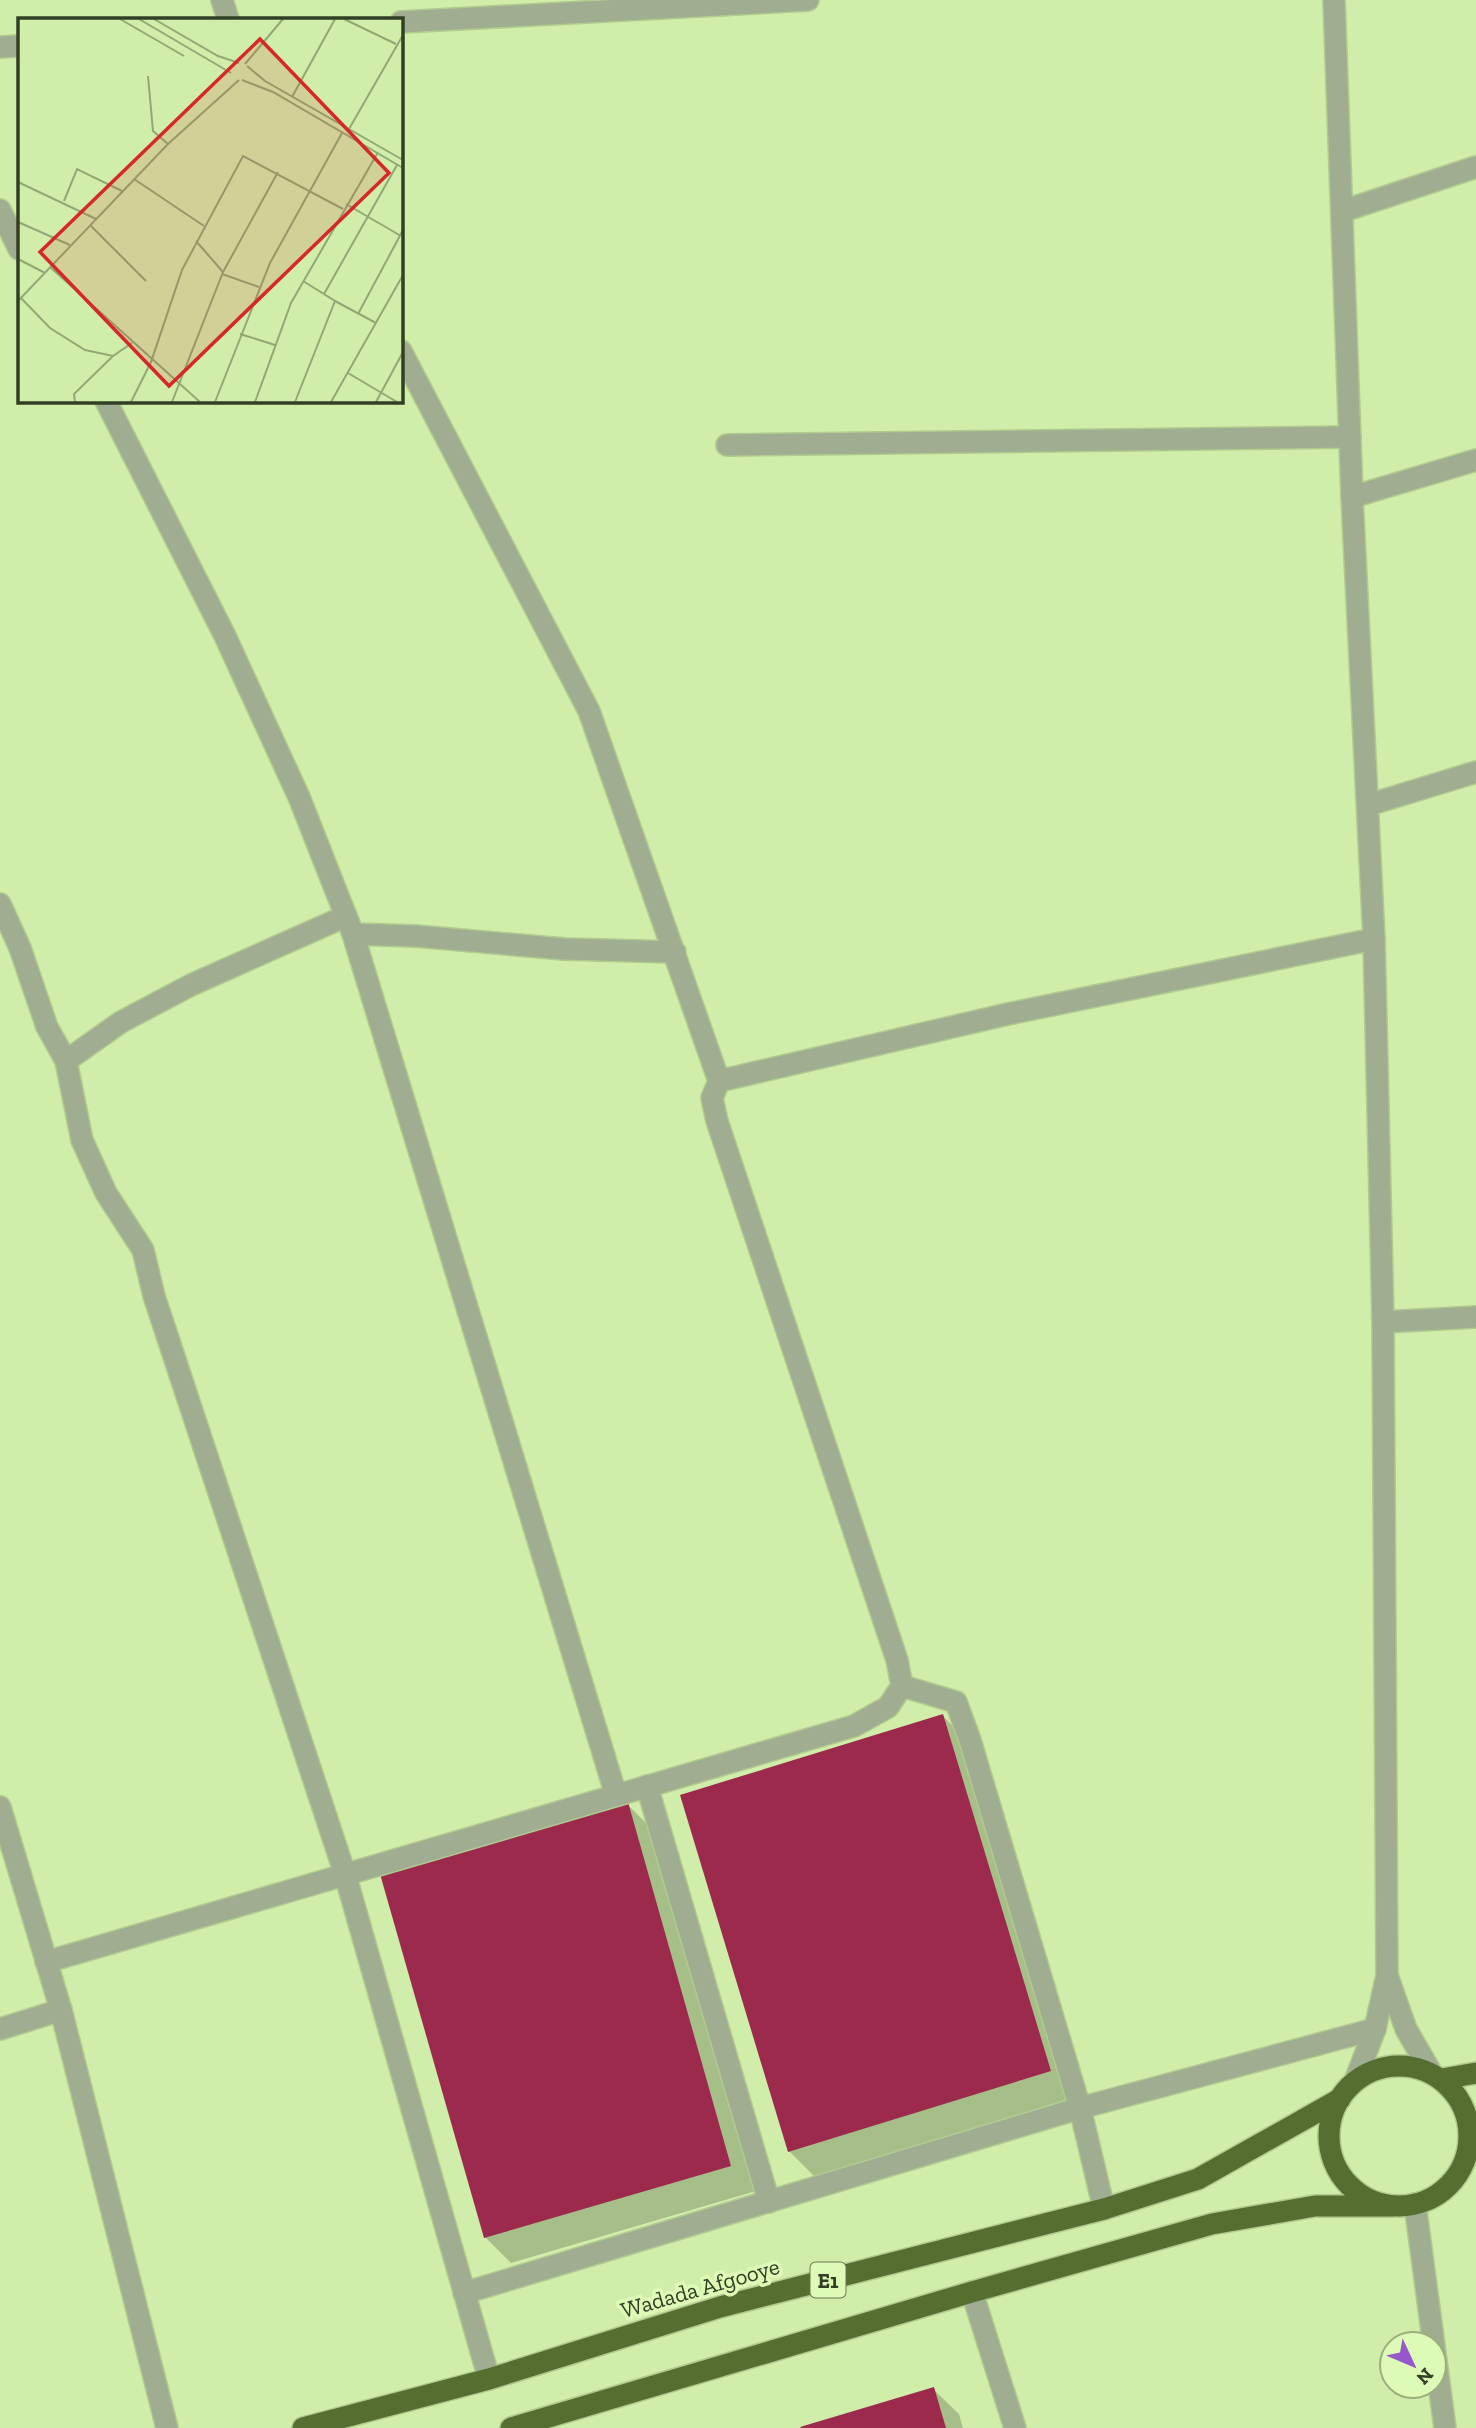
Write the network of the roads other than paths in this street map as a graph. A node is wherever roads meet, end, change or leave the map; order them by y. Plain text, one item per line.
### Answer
1 (222, 0) edge
2 (808, 0) edge
3 (1334, 0) edge
4 (447, 10) edge
5 (228, 18) edge
6 (402, 22) edge
7 (18, 46) edge
8 (0, 47) edge
9 (1476, 167) edge
10 (0, 210) edge
11 (1343, 211) junction
12 (18, 247) edge
13 (402, 353) edge
14 (107, 402) edge
15 (1350, 437) junction
16 (727, 445) dead end
17 (1476, 460) edge
18 (1352, 497) junction
19 (1476, 772) edge
20 (1368, 806) junction
21 (0, 904) edge
22 (349, 925) junction
23 (1374, 939) junction
24 (675, 952) junction
25 (66, 1060) junction
26 (719, 1081) junction
27 (1476, 1317) edge
28 (1383, 1322) junction
29 (902, 1686) junction
30 (647, 1786) junction
31 (615, 1795) junction
32 (0, 1807) edge
33 (345, 1874) junction
34 (46, 1962) junction
35 (1387, 1975) junction
36 (61, 2010) junction
37 (0, 2029) edge
38 (1375, 2029) junction
39 (1476, 2073) edge
40 (1437, 2076) junction
41 (1355, 2081) junction
42 (1339, 2099) junction
43 (1080, 2109) junction
44 (1476, 2166) edge
45 (1454, 2181) junction
46 (769, 2202) junction
47 (1415, 2204) junction
48 (1393, 2206) junction
49 (1104, 2209) junction
50 (972, 2292) junction
51 (464, 2293) junction
52 (489, 2379) junction
53 (167, 2428) edge
54 (303, 2428) edge
55 (511, 2428) edge
56 (1014, 2428) edge
57 (1445, 2428) edge

1 - 5 street
2 - 4 street
3 - 11 street
4 - 6 street
7 - 8 street
9 - 11 street
10 - 12 street
11 - 15 street
13 - 24 street
14 - 22 street
15 - 16 street
15 - 18 street
17 - 18 street
18 - 20 street
19 - 20 street
20 - 23 street
21 - 25 street
22 - 24 street
22 - 25 street
22 - 31 street
23 - 26 street
23 - 28 street
24 - 26 street
25 - 33 street
26 - 29 street
27 - 28 street
28 - 35 street
29 - 30 street
29 - 43 street
30 - 31 street
30 - 46 street
31 - 33 street
32 - 34 street
33 - 34 street
33 - 51 street
34 - 36 street
35 - 38 street
35 - 40 street
36 - 37 street
36 - 53 street
38 - 41 street
38 - 43 street
39 - 40 highway
40 - 41 highway
40 - 45 highway
41 - 42 highway
42 - 48 highway
42 - 49 highway, Wadada Afgooye / E1
43 - 46 street
43 - 49 street
44 - 45 highway
45 - 47 highway
46 - 51 street
47 - 48 highway
47 - 57 street
48 - 50 highway, E1
49 - 52 highway, Wadada Afgooye / E1
50 - 55 highway, E1
50 - 56 street
51 - 52 street
52 - 54 highway, Wadada Afgooye / E1

